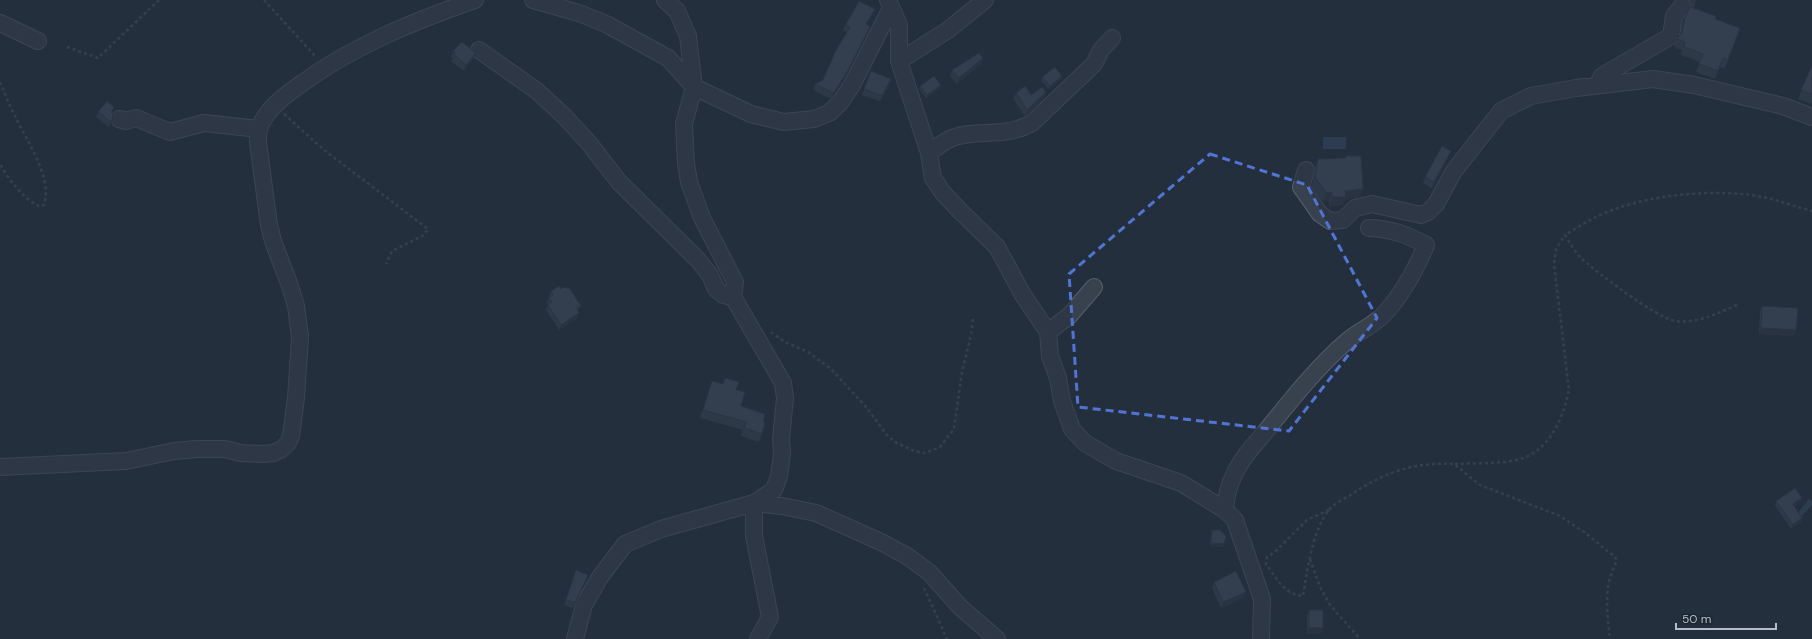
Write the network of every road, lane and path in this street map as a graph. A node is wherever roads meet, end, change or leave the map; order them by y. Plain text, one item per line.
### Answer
1 (159, 0) edge
2 (264, 0) edge
3 (475, 0) edge
4 (533, 0) edge
5 (665, 0) edge
6 (985, 0) edge
7 (889, 4) edge
8 (1682, 6) dead end
9 (0, 23) edge
10 (1112, 38) dead end
11 (38, 41) dead end
12 (67, 48) dead end
13 (479, 50) dead end
14 (899, 60) junction
15 (325, 66) junction
16 (0, 82) edge
17 (1597, 85) junction
18 (694, 87) junction
19 (275, 105) junction
20 (1812, 117) edge
21 (119, 119) dead end
22 (259, 129) junction
23 (929, 153) junction
24 (0, 164) edge
25 (1306, 170) dead end
26 (1812, 211) edge
27 (1370, 228) dead end
28 (1565, 235) junction
29 (386, 264) dead end
30 (1094, 287) dead end
31 (733, 298) junction
32 (1737, 305) dead end
33 (973, 319) dead end
34 (766, 328) dead end
35 (1048, 332) junction
36 (1454, 464) junction
37 (0, 467) edge
38 (754, 503) junction
39 (1225, 510) junction
40 (1329, 510) junction
41 (1310, 558) junction
42 (930, 573) junction
43 (575, 639) edge
44 (758, 639) edge
45 (947, 639) edge
46 (997, 639) edge
47 (1261, 639) edge
48 (1360, 639) edge
49 (1610, 639) edge

1 - 12 path
2 - 15 path
3 - 15 street
4 - 18 street
5 - 18 street
6 - 14 street
7 - 14 street
7 - 18 street
8 - 17 street
9 - 11 street
10 - 23 street
13 - 31 street
14 - 23 street
15 - 19 street
16 - 24 path
17 - 20 street
17 - 25 street
18 - 31 street
19 - 22 street
19 - 29 path
21 - 22 street
22 - 37 street
23 - 35 street
26 - 28 path
27 - 39 street
28 - 32 path
28 - 36 path
30 - 35 street
31 - 38 street
33 - 34 path
35 - 39 street
36 - 40 path
36 - 49 path
38 - 42 street
38 - 43 street
38 - 44 street
39 - 47 street
40 - 41 path
40 - 41 path
41 - 48 path
42 - 45 path
42 - 46 street

